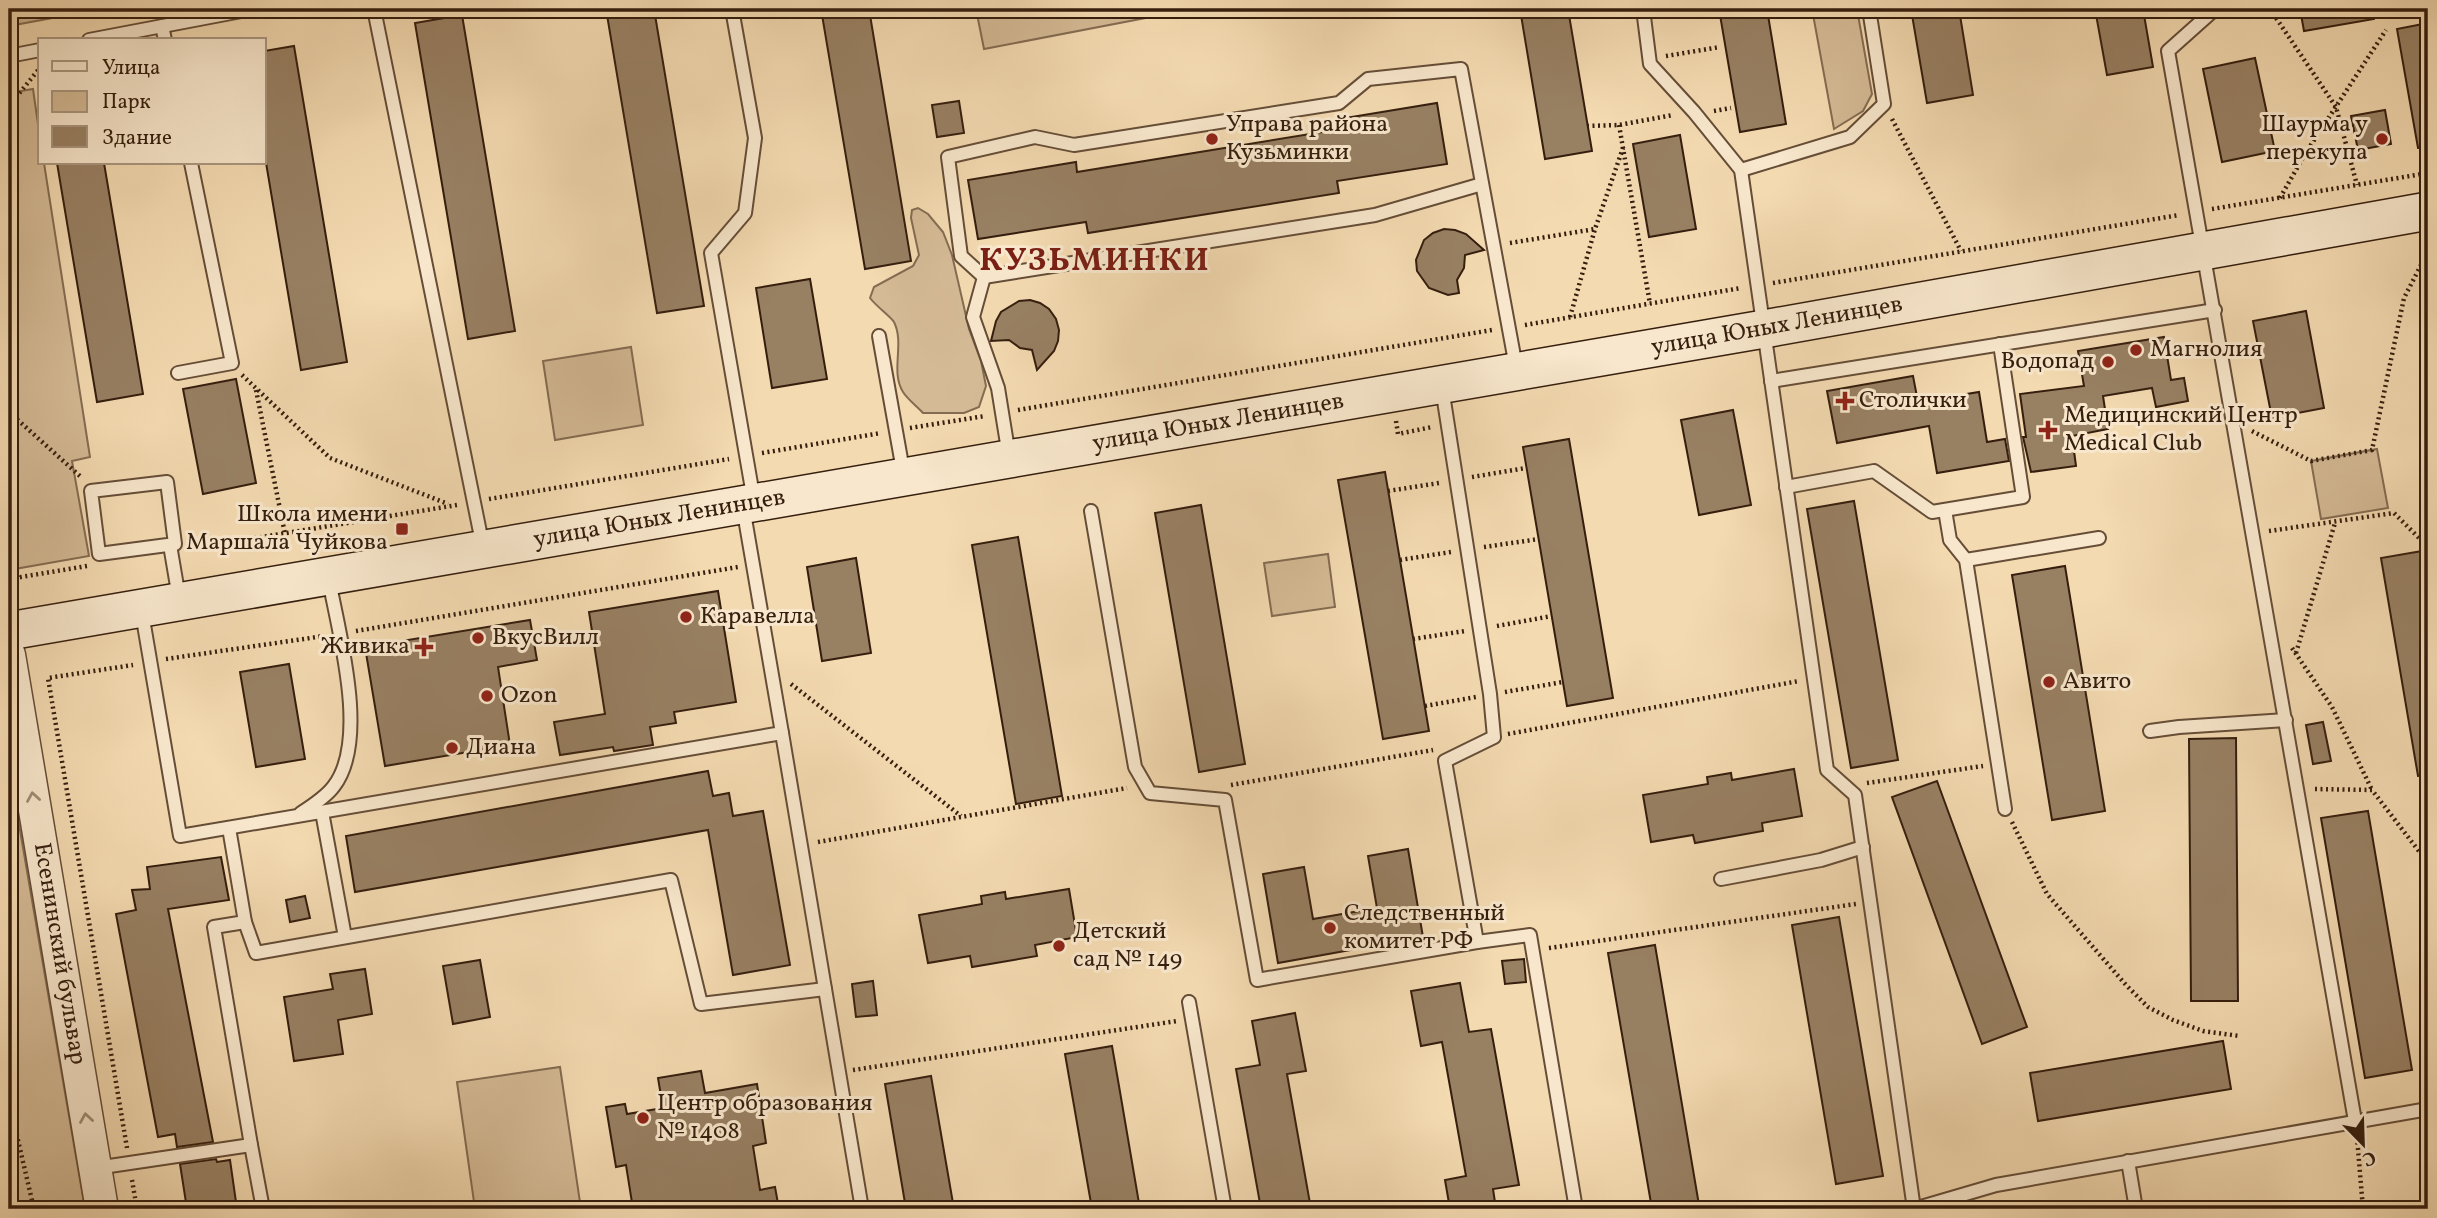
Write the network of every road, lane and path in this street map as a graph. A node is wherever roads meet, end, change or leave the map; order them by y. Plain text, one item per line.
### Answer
1 (252, 9) edge
2 (374, 9) edge
3 (732, 9) edge
4 (1643, 9) edge
5 (1869, 9) edge
6 (2216, 9) edge
7 (2270, 9) edge
8 (162, 26) junction
9 (2386, 30) dead end
10 (99, 38) edge
11 (165, 38) edge
12 (1720, 47) dead end
13 (38, 50) edge
14 (9, 56) edge
15 (1650, 59) junction
16 (38, 70) edge
17 (1884, 104) junction
18 (9, 106) edge
19 (2336, 107) junction
20 (1694, 112) junction
21 (1619, 125) junction
22 (1587, 126) dead end
23 (1623, 148) junction
24 (191, 164) edge
25 (1741, 170) junction
26 (2428, 173) edge
27 (1482, 184) junction
28 (2357, 185) junction
29 (2280, 198) junction
30 (2428, 211) edge
31 (2197, 212) junction
32 (1595, 229) junction
33 (1494, 246) junction
34 (2204, 250) junction
35 (1961, 251) junction
36 (2421, 265) dead end
37 (984, 277) junction
38 (1758, 286) junction
39 (1650, 304) junction
40 (2215, 310) junction
41 (1570, 317) junction
42 (1509, 327) junction
43 (1764, 328) junction
44 (879, 337) dead end
45 (2000, 344) junction
46 (1517, 371) junction
47 (178, 373) dead end
48 (240, 373) dead end
49 (1771, 381) junction
50 (1441, 384) junction
51 (256, 388) junction
52 (9, 412) edge
53 (1002, 413) junction
54 (2234, 421) junction
55 (896, 430) junction
56 (746, 456) junction
57 (1010, 458) junction
58 (904, 476) junction
59 (1786, 487) junction
60 (96, 491) junction
61 (473, 502) junction
62 (748, 503) junction
63 (450, 506) junction
64 (1945, 509) junction
65 (1091, 512) dead end
66 (2335, 523) junction
67 (2253, 533) junction
68 (285, 534) junction
69 (2099, 538) dead end
70 (2428, 547) edge
71 (171, 548) junction
72 (483, 548) junction
73 (1966, 560) junction
74 (9, 564) edge
75 (94, 565) dead end
76 (752, 565) junction
77 (328, 576) junction
78 (19, 577) junction
79 (9, 579) edge
80 (179, 601) junction
81 (509, 603) dead end
82 (141, 608) junction
83 (2267, 610) junction
84 (9, 631) edge
85 (2296, 654) junction
86 (9, 655) edge
87 (150, 662) junction
88 (771, 668) junction
89 (1814, 678) junction
90 (2286, 720) junction
91 (2150, 731) dead end
92 (782, 733) junction
93 (1490, 739) junction
94 (1998, 764) junction
95 (1145, 785) junction
96 (1845, 786) junction
97 (2298, 789) junction
98 (2372, 790) junction
99 (1205, 798) junction
100 (2005, 808) joint
101 (322, 812) junction
102 (294, 817) junction
103 (962, 817) junction
104 (229, 828) junction
105 (801, 845) junction
106 (1863, 847) junction
107 (2428, 863) edge
108 (1721, 878) dead end
109 (1870, 902) junction
110 (245, 922) junction
111 (345, 937) junction
112 (1477, 942) junction
113 (1532, 950) junction
114 (825, 989) junction
115 (1189, 1002) dead end
116 (1191, 1019) junction
117 (2240, 1036) dead end
118 (9, 1052) edge
119 (839, 1072) junction
120 (2428, 1109) edge
121 (2355, 1121) junction
122 (17, 1136) junction
123 (251, 1145) junction
124 (9, 1148) edge
125 (2128, 1161) junction
126 (129, 1163) junction
127 (95, 1168) junction
128 (34, 1209) edge
129 (102, 1209) edge
130 (137, 1209) edge
131 (263, 1209) edge
132 (862, 1209) edge
133 (1225, 1209) edge
134 (1576, 1209) edge
135 (1914, 1209) edge
136 (2136, 1209) edge
137 (2363, 1209) edge

1 - 8 lane
2 - 61 lane
3 - 56 lane
4 - 15 lane
5 - 17 lane
6 - 31 lane
7 - 19 path
8 - 10 lane
8 - 11 lane
9 - 19 path
12 - 15 path
13 - 14 lane
15 - 20 lane
16 - 18 path
17 - 25 lane
17 - 35 path
19 - 28 path
19 - 29 path
20 - 21 path
20 - 25 lane
21 - 22 path
21 - 23 path
23 - 32 path
23 - 39 path
24 - 47 lane
25 - 38 lane
26 - 28 path
27 - 33 lane
27 - 37 lane
27 - 37 lane
28 - 29 path
29 - 31 path
30 - 34 main road, улица Юных Ленинцев
31 - 34 lane
31 - 35 path
32 - 33 path
32 - 41 path
33 - 42 lane
34 - 40 lane
34 - 43 main road, улица Юных Ленинцев
35 - 38 path
36 - 54 path
37 - 53 lane
38 - 39 path
38 - 43 lane
39 - 41 path
40 - 45 lane
40 - 54 lane
41 - 42 path
42 - 46 lane
42 - 53 path
43 - 46 main road, улица Юных Ленинцев
43 - 49 lane
44 - 55 lane
45 - 49 lane
45 - 64 lane
46 - 50 main road, улица Юных Ленинцев
48 - 51 path
49 - 59 lane
50 - 57 main road, улица Юных Ленинцев
50 - 93 lane
51 - 63 path
51 - 68 path
52 - 60 path
53 - 55 path
53 - 57 lane
54 - 67 lane
55 - 56 path
55 - 58 lane
56 - 61 path
56 - 62 lane
57 - 58 main road, улица Юных Ленинцев
58 - 62 main road, улица Юных Ленинцев
59 - 64 lane
59 - 89 lane
60 - 71 lane
60 - 71 lane
61 - 63 path
61 - 72 lane
62 - 72 main road, улица Юных Ленинцев
62 - 76 lane
63 - 68 path
64 - 73 lane
65 - 95 lane
66 - 67 path
66 - 70 path
66 - 85 path
67 - 83 lane
68 - 71 path
69 - 73 lane
71 - 80 lane
72 - 77 main road, улица Юных Ленинцев
73 - 94 lane
74 - 78 path
75 - 78 path
76 - 81 path
76 - 88 lane
77 - 80 main road, улица Юных Ленинцев
77 - 102 lane
78 - 79 path
80 - 82 main road, улица Юных Ленинцев
82 - 84 main road, улица Юных Ленинцев
82 - 87 lane
83 - 85 path
83 - 90 lane
85 - 98 path
127 -> 86 street, Есенинский бульвар
87 - 104 lane
87 - 126 path
88 - 92 lane
88 - 103 path
89 - 93 path
89 - 96 lane
90 - 91 lane
90 - 97 lane
92 - 101 lane
92 - 105 lane
93 - 99 path
93 - 112 lane
94 - 96 path
94 - 100 lane
95 - 99 lane
95 - 103 path
96 - 106 lane
97 - 98 path
97 - 121 lane
98 - 107 path
99 - 112 lane
100 - 117 path
101 - 102 lane
101 - 111 lane
102 - 104 lane
103 - 105 path
104 - 110 lane
105 - 114 lane
106 - 108 lane
106 - 109 lane
109 - 113 path
109 - 135 lane
110 - 111 lane
110 - 123 lane
111 - 114 lane
112 - 113 lane
113 - 134 lane
114 - 119 lane
115 - 116 lane
116 - 119 path
116 - 133 lane
118 - 122 path
119 - 132 lane
120 - 121 lane
121 - 125 lane
121 - 137 path
122 - 124 path
122 - 128 path
123 - 126 lane
123 - 131 lane
125 - 135 lane
125 - 136 lane
126 - 127 lane
126 - 130 path
127 - 129 street, Есенинский бульвар

